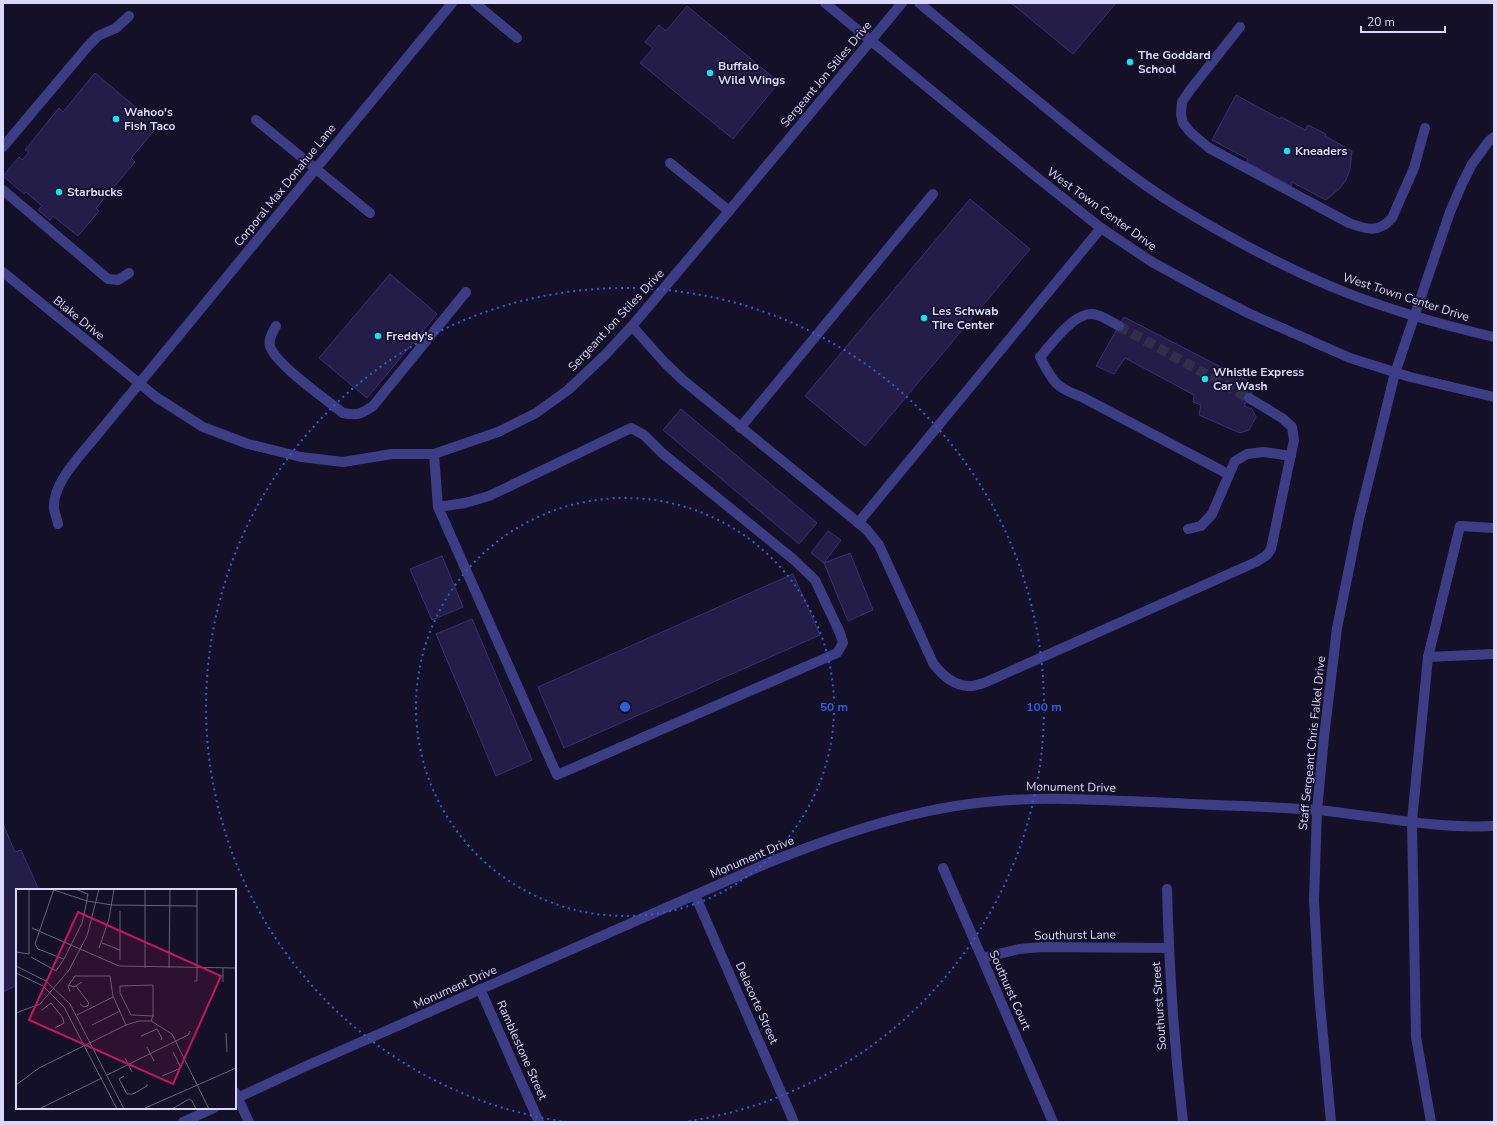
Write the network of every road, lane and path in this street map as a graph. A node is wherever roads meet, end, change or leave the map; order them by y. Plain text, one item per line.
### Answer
1 (452, 3) edge
2 (475, 3) edge
3 (825, 3) edge
4 (902, 3) edge
5 (919, 3) edge
6 (129, 16) dead end
7 (1240, 27) dead end
8 (517, 38) dead end
9 (870, 42) junction
10 (256, 120) dead end
11 (1425, 128) dead end
12 (1494, 137) edge
13 (3, 147) edge
14 (670, 163) dead end
15 (316, 169) junction
16 (3, 190) edge
17 (933, 194) dead end
18 (729, 211) junction
19 (370, 213) dead end
20 (1101, 228) junction
21 (3, 272) edge
22 (128, 273) dead end
23 (466, 292) dead end
24 (1415, 316) junction
25 (276, 326) dead end
26 (632, 326) junction
27 (1119, 326) tunnel mouth
28 (1494, 337) edge
29 (1394, 373) junction
30 (139, 384) junction
31 (1494, 397) edge
32 (1249, 398) tunnel mouth
33 (740, 428) junction
34 (434, 454) junction
35 (1291, 456) junction
36 (1228, 474) junction
37 (438, 507) junction
38 (858, 523) junction
39 (58, 524) dead end
40 (1494, 528) edge
41 (1188, 529) dead end
42 (1494, 654) edge
43 (1428, 657) junction
44 (1317, 810) junction
45 (1412, 821) junction
46 (1494, 826) edge
47 (943, 868) dead end
48 (1167, 889) dead end
49 (695, 895) junction
50 (1168, 948) junction
51 (982, 958) junction
52 (480, 989) junction
53 (236, 1096) edge
54 (212, 1109) edge
55 (183, 1122) edge
56 (249, 1122) edge
57 (539, 1122) edge
58 (794, 1122) edge
59 (1054, 1122) edge
60 (1183, 1122) edge
61 (1331, 1122) edge
62 (1431, 1122) edge

1 - 15 street, Corporal Max Donahue Lane
2 - 8 street
3 - 9 street, West Town Center Drive
4 - 9 street, Sergeant Jon Stiles Drive
5 - 24 street, West Town Center Drive
6 - 13 street
7 - 11 street
9 - 18 street, Sergeant Jon Stiles Drive
9 - 20 street, West Town Center Drive
10 - 15 street
12 - 24 street, Staff Sergeant Chris Falkel Drive
14 - 18 street
15 - 19 street
15 - 30 street, Corporal Max Donahue Lane
16 - 22 street
17 - 33 street
18 - 26 street, Sergeant Jon Stiles Drive
20 - 29 street, West Town Center Drive
20 - 38 street
21 - 30 street, Blake Drive
23 - 25 street
24 - 28 street, West Town Center Drive
24 - 29 street, Staff Sergeant Chris Falkel Drive
26 - 33 street
26 - 34 street, Sergeant Jon Stiles Drive
27 - 36 street
29 - 31 street, West Town Center Drive
29 - 44 street, Staff Sergeant Chris Falkel Drive
30 - 34 street, Sergeant Jon Stiles Drive
30 - 39 street, Corporal Max Donahue Lane
32 - 35 street
33 - 38 street
34 - 37 street
35 - 36 street
35 - 38 street
36 - 41 street
37 - 37 street
40 - 43 street
42 - 43 street
43 - 45 street
44 - 45 street, Monument Drive
44 - 49 street, Monument Drive
44 - 61 street, Staff Sergeant Chris Falkel Drive
45 - 46 street, Monument Drive
45 - 62 street
47 - 51 street, Southurst Court
48 - 50 street, Southurst Street
49 - 52 street, Monument Drive
49 - 58 street, Delacorte Street
50 - 51 street, Southurst Lane
50 - 60 street, Southurst Street
51 - 59 street, Southurst Court
52 - 53 street, Monument Drive
52 - 57 street, Ramblestone Street
53 - 56 street
54 - 55 street

